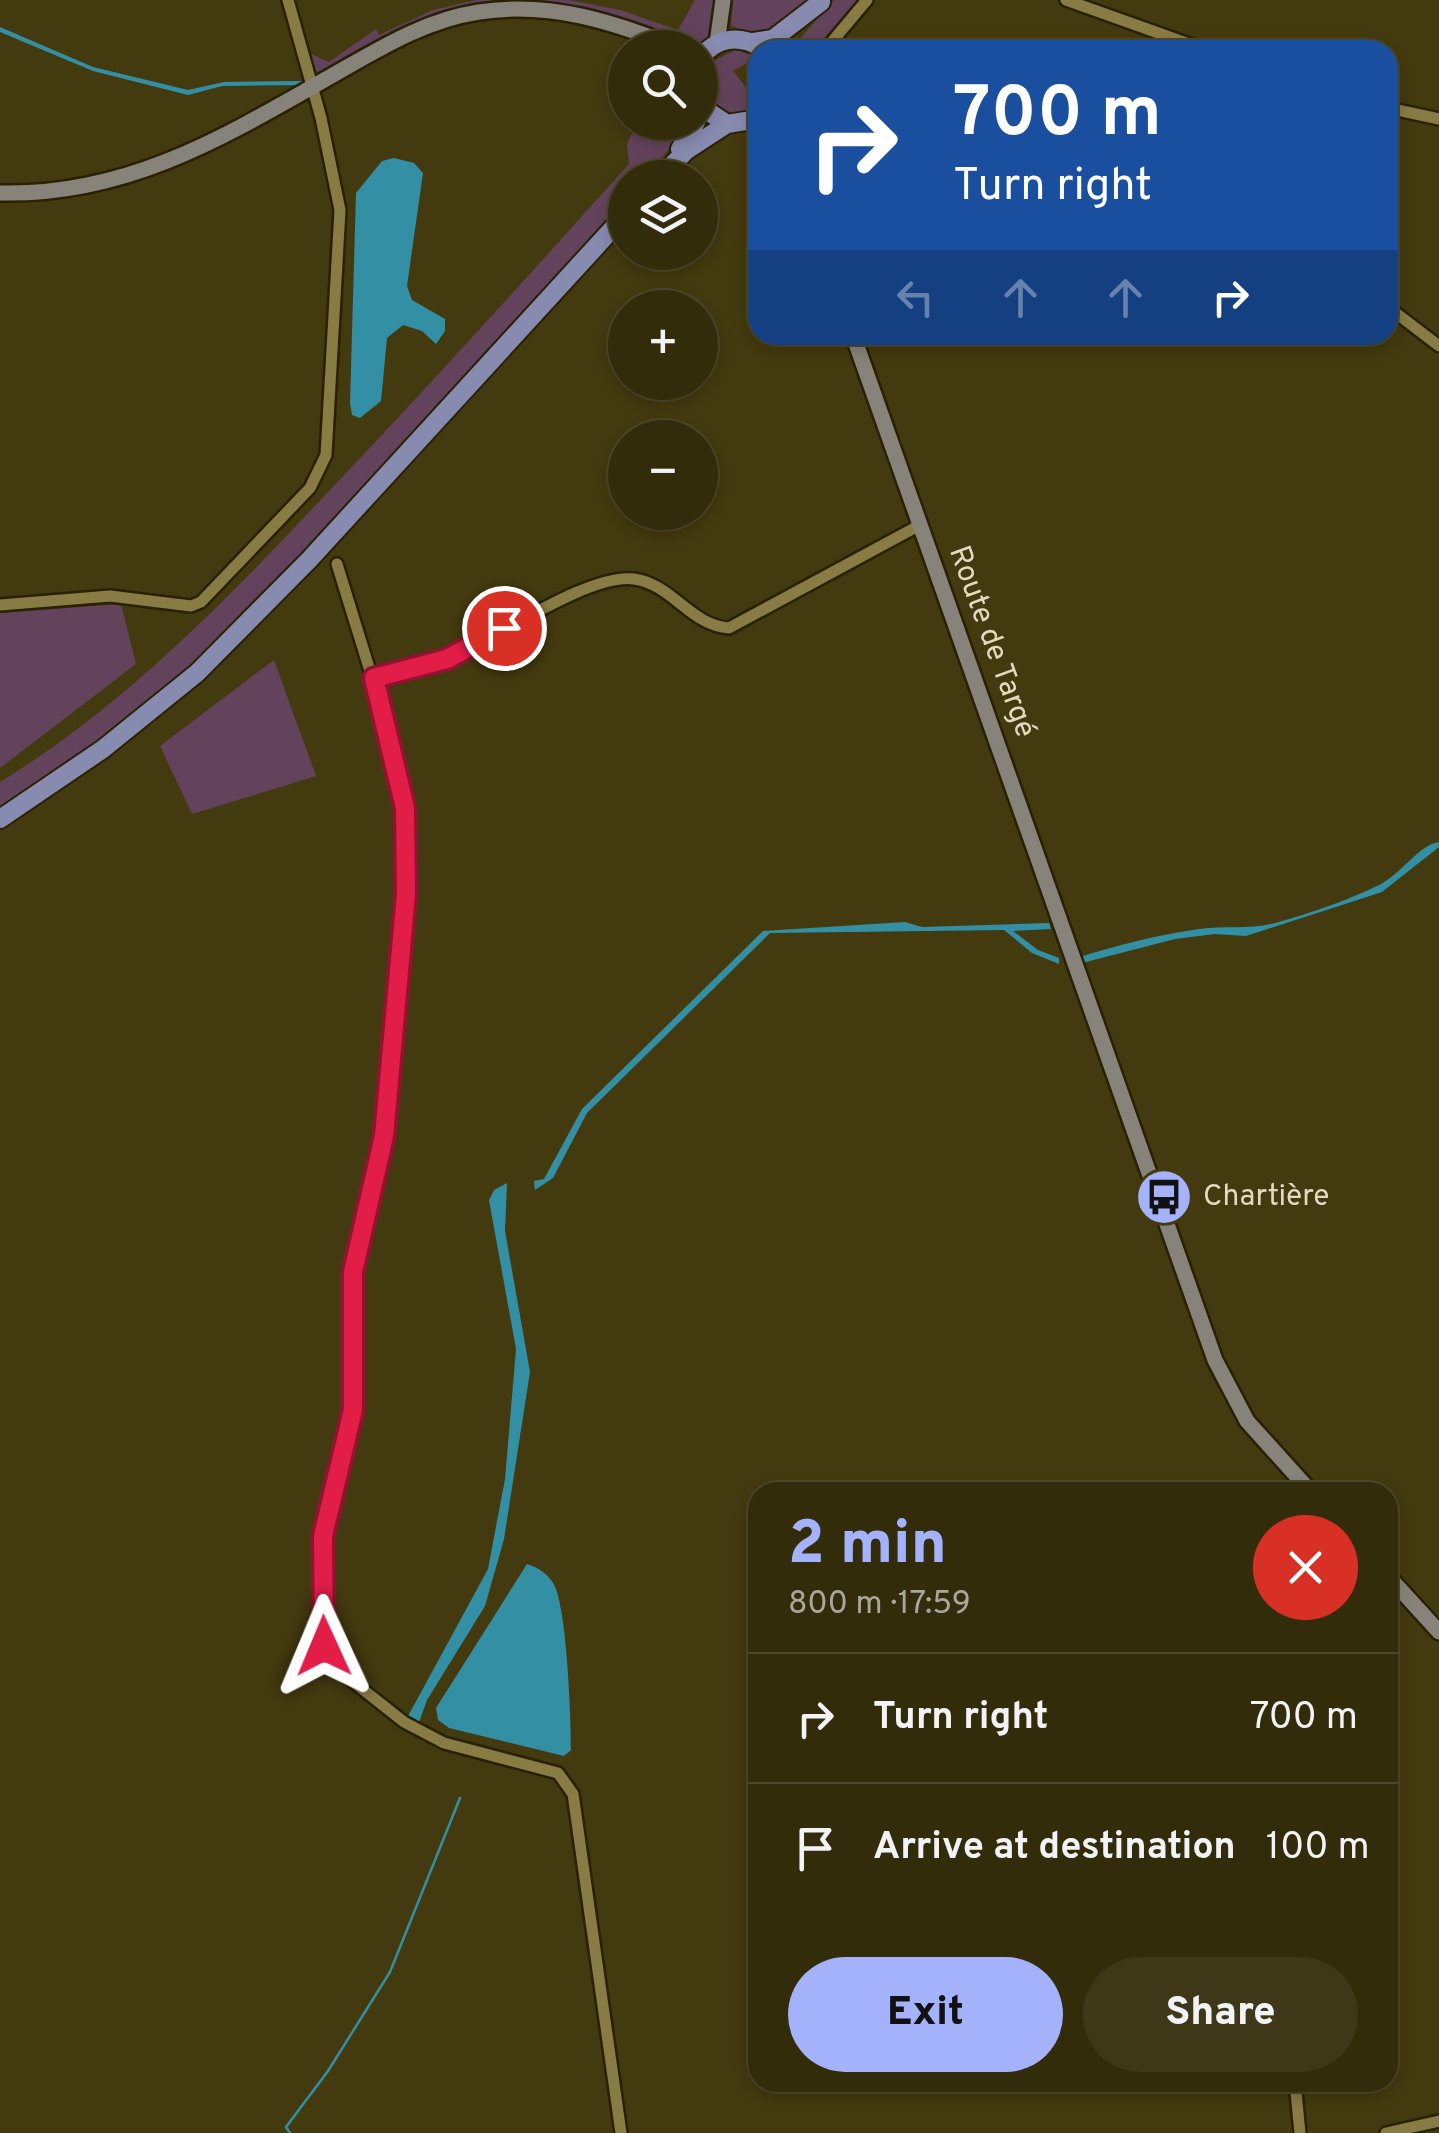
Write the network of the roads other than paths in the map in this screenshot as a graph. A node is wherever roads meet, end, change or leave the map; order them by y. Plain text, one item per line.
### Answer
1 (288, 0) edge
2 (724, 0) edge
3 (867, 0) edge
4 (1066, 0) edge
5 (822, 1) edge
6 (628, 30) edge
7 (713, 30) edge
8 (769, 40) edge
9 (790, 40) edge
10 (833, 40) edge
11 (1177, 40) edge
12 (748, 42) edge
13 (748, 45) edge
14 (718, 50) edge
15 (313, 86) junction
16 (1398, 110) edge
17 (718, 118) edge
18 (1439, 119) edge
19 (727, 124) junction
20 (748, 125) edge
21 (675, 160) edge
22 (0, 193) edge
23 (608, 234) edge
24 (1398, 315) edge
25 (857, 345) edge
26 (1439, 346) edge
27 (920, 525) junction
28 (337, 564) dead end
29 (0, 605) edge
30 (374, 678) junction
31 (0, 819) edge
32 (1302, 1482) edge
33 (1398, 1587) edge
34 (1439, 1632) edge
35 (1295, 2092) edge
36 (1439, 2121) edge
37 (621, 2133) edge
38 (1300, 2133) edge
39 (1386, 2133) edge

1 - 15 street
2 - 7 street
2 - 12 street
3 - 10 street
4 - 11 street
5 - 8 main road
5 - 9 main road
6 - 15 street
13 - 14 main road
15 - 22 street
15 - 29 street
16 - 18 street
17 - 19 main road
19 - 20 main road
19 - 21 main road
23 - 31 main road
24 - 26 street
25 - 27 street, Route de Targé
27 - 30 street
27 - 32 street, Route de Targé
28 - 30 street
30 - 37 street
33 - 34 street
35 - 38 street
36 - 39 street

